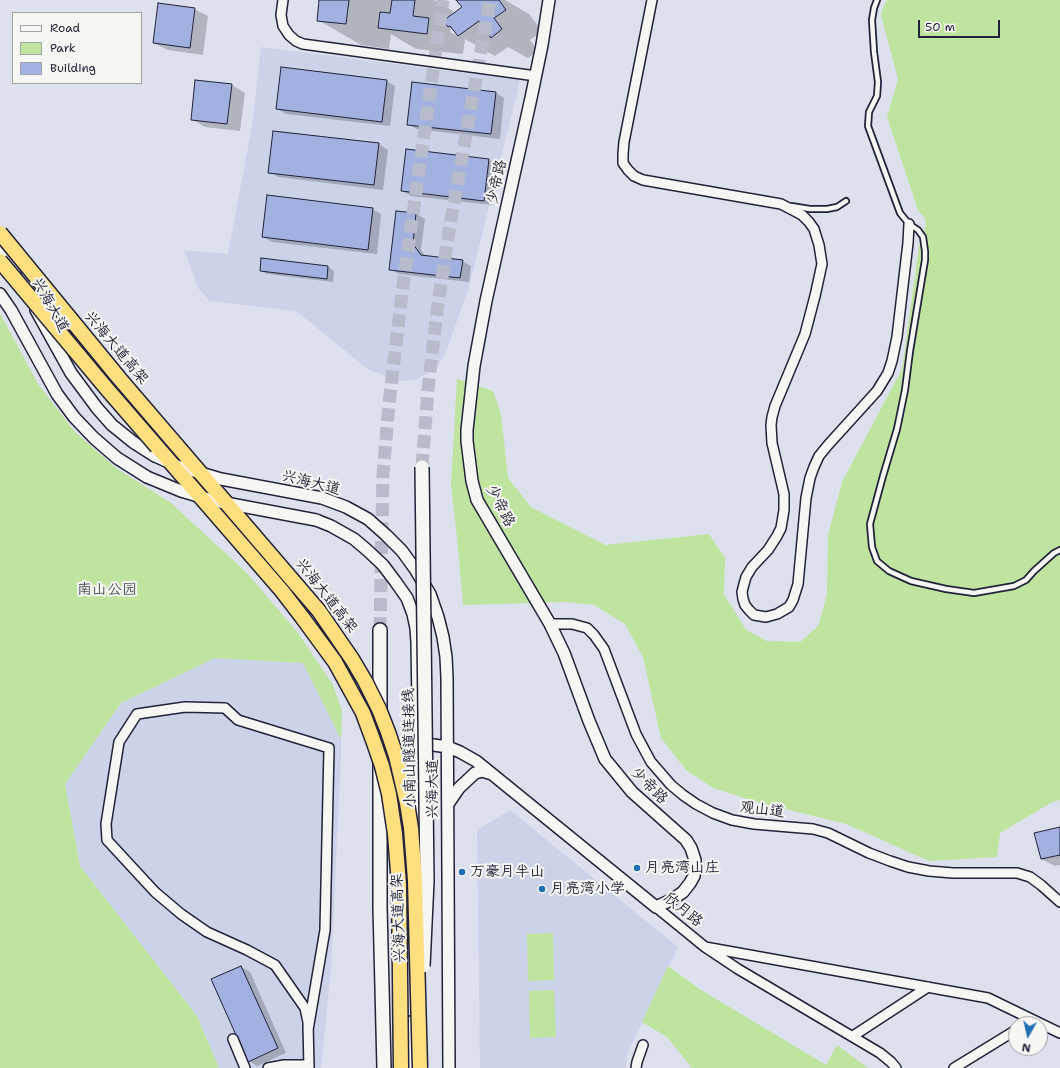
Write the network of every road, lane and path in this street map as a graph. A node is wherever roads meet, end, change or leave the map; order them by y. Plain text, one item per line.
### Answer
1 (283, 0) edge
2 (548, 0) edge
3 (652, 0) edge
4 (877, 0) edge
5 (536, 76) junction
6 (846, 201) dead end
7 (781, 204) junction
8 (909, 224) junction
9 (0, 233) edge
10 (0, 247) edge
11 (0, 261) edge
12 (0, 294) edge
13 (422, 467) tunnel mouth
14 (1060, 550) edge
15 (550, 624) junction
16 (380, 630) tunnel mouth
17 (419, 743) junction
18 (448, 747) junction
19 (493, 774) junction
20 (448, 804) junction
21 (1060, 902) edge
22 (656, 907) junction
23 (705, 947) junction
24 (928, 987) junction
25 (1019, 1016) edge
26 (419, 1028) junction
27 (1048, 1029) edge
28 (308, 1030) junction
29 (1060, 1033) edge
30 (1008, 1035) edge
31 (853, 1036) junction
32 (233, 1039) dead end
33 (642, 1046) dead end
34 (309, 1066) edge
35 (245, 1068) edge
36 (268, 1068) edge
37 (384, 1068) edge
38 (401, 1068) edge
39 (412, 1068) edge
40 (420, 1068) edge
41 (449, 1068) edge
42 (636, 1068) edge
43 (896, 1068) edge
44 (954, 1068) edge

1 - 5 street
2 - 5 street, 少帝路
3 - 7 street
4 - 8 lane
5 - 15 street, 少帝路
6 - 7 lane
7 - 8 street
8 - 14 lane
9 - 26 main road, 兴海大道高架, bridge
10 - 18 street, 兴海大道, bridge
11 - 38 main road, 兴海大道高架, bridge
12 - 17 street, 兴海大道, bridge
13 - 26 main road, 小南山隧道连接线, bridge
15 - 21 street, 观山道
15 - 22 street, 少帝路
16 - 37 main road, 小南山隧道连接线
17 - 18 street, 欣月路
17 - 39 street, 兴海大道
18 - 19 street, 欣月路
18 - 20 street, 兴海大道
19 - 20 street
19 - 22 street, 欣月路
20 - 41 street, 兴海大道
22 - 23 street, 欣月路
23 - 24 street
23 - 31 street, 欣月路
24 - 25 street
24 - 31 street
26 - 40 main road, 兴海大道高架, bridge
27 - 29 street
28 - 28 street
28 - 34 street
30 - 44 street
31 - 43 street, 欣月路
32 - 35 street
33 - 42 street
34 - 36 street

